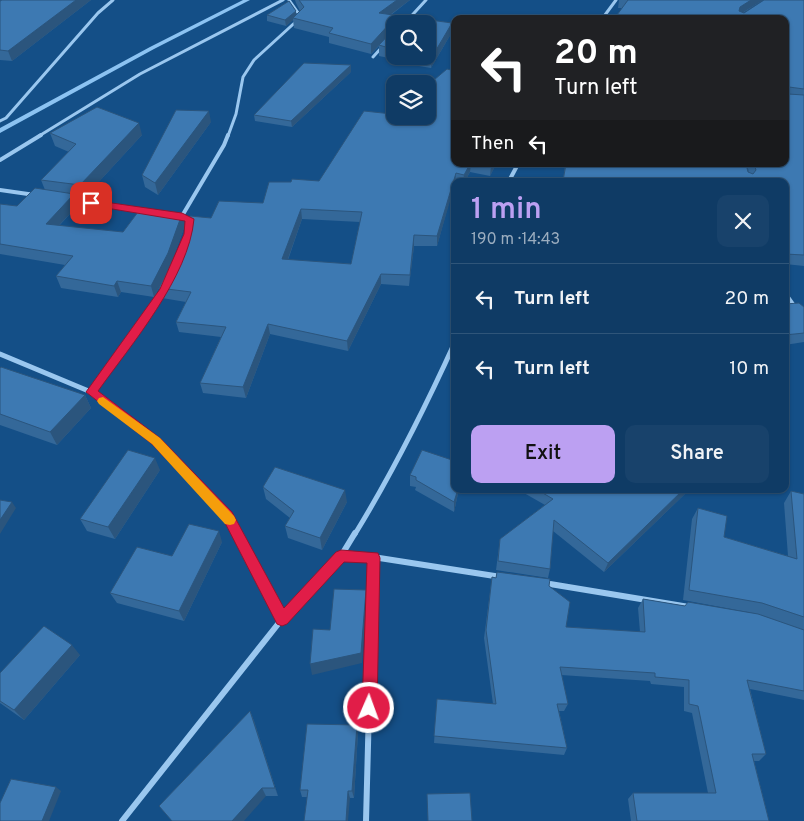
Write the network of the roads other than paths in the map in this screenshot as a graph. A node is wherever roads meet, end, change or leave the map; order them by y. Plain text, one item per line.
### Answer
1 (113, 0) edge
2 (283, 0) edge
3 (289, 0) edge
4 (426, 0) edge
5 (616, 0) edge
6 (412, 15) edge
7 (605, 15) edge
8 (384, 45) edge
9 (373, 57) edge
10 (0, 121) edge
11 (0, 160) edge
12 (0, 190) edge
13 (38, 195) edge
14 (67, 199) edge
15 (153, 212) edge
16 (172, 214) edge
17 (182, 216) junction
18 (188, 234) edge
19 (168, 282) edge
20 (789, 303) edge
21 (804, 319) edge
22 (451, 351) edge
23 (0, 354) edge
24 (91, 392) junction
25 (341, 556) junction
26 (373, 558) junction
27 (511, 578) edge
28 (541, 582) edge
29 (696, 608) edge
30 (282, 619) junction
31 (122, 821) edge
32 (366, 821) edge

1 - 10 street
2 - 11 street
3 - 17 street
4 - 6 street
5 - 7 street
8 - 9 street
12 - 13 street
14 - 15 street
16 - 17 street
17 - 18 street
19 - 24 street
20 - 21 street
22 - 25 street
23 - 24 street
24 - 30 street
25 - 26 street
25 - 30 street
26 - 27 street
26 - 32 street
28 - 29 street
30 - 31 street

